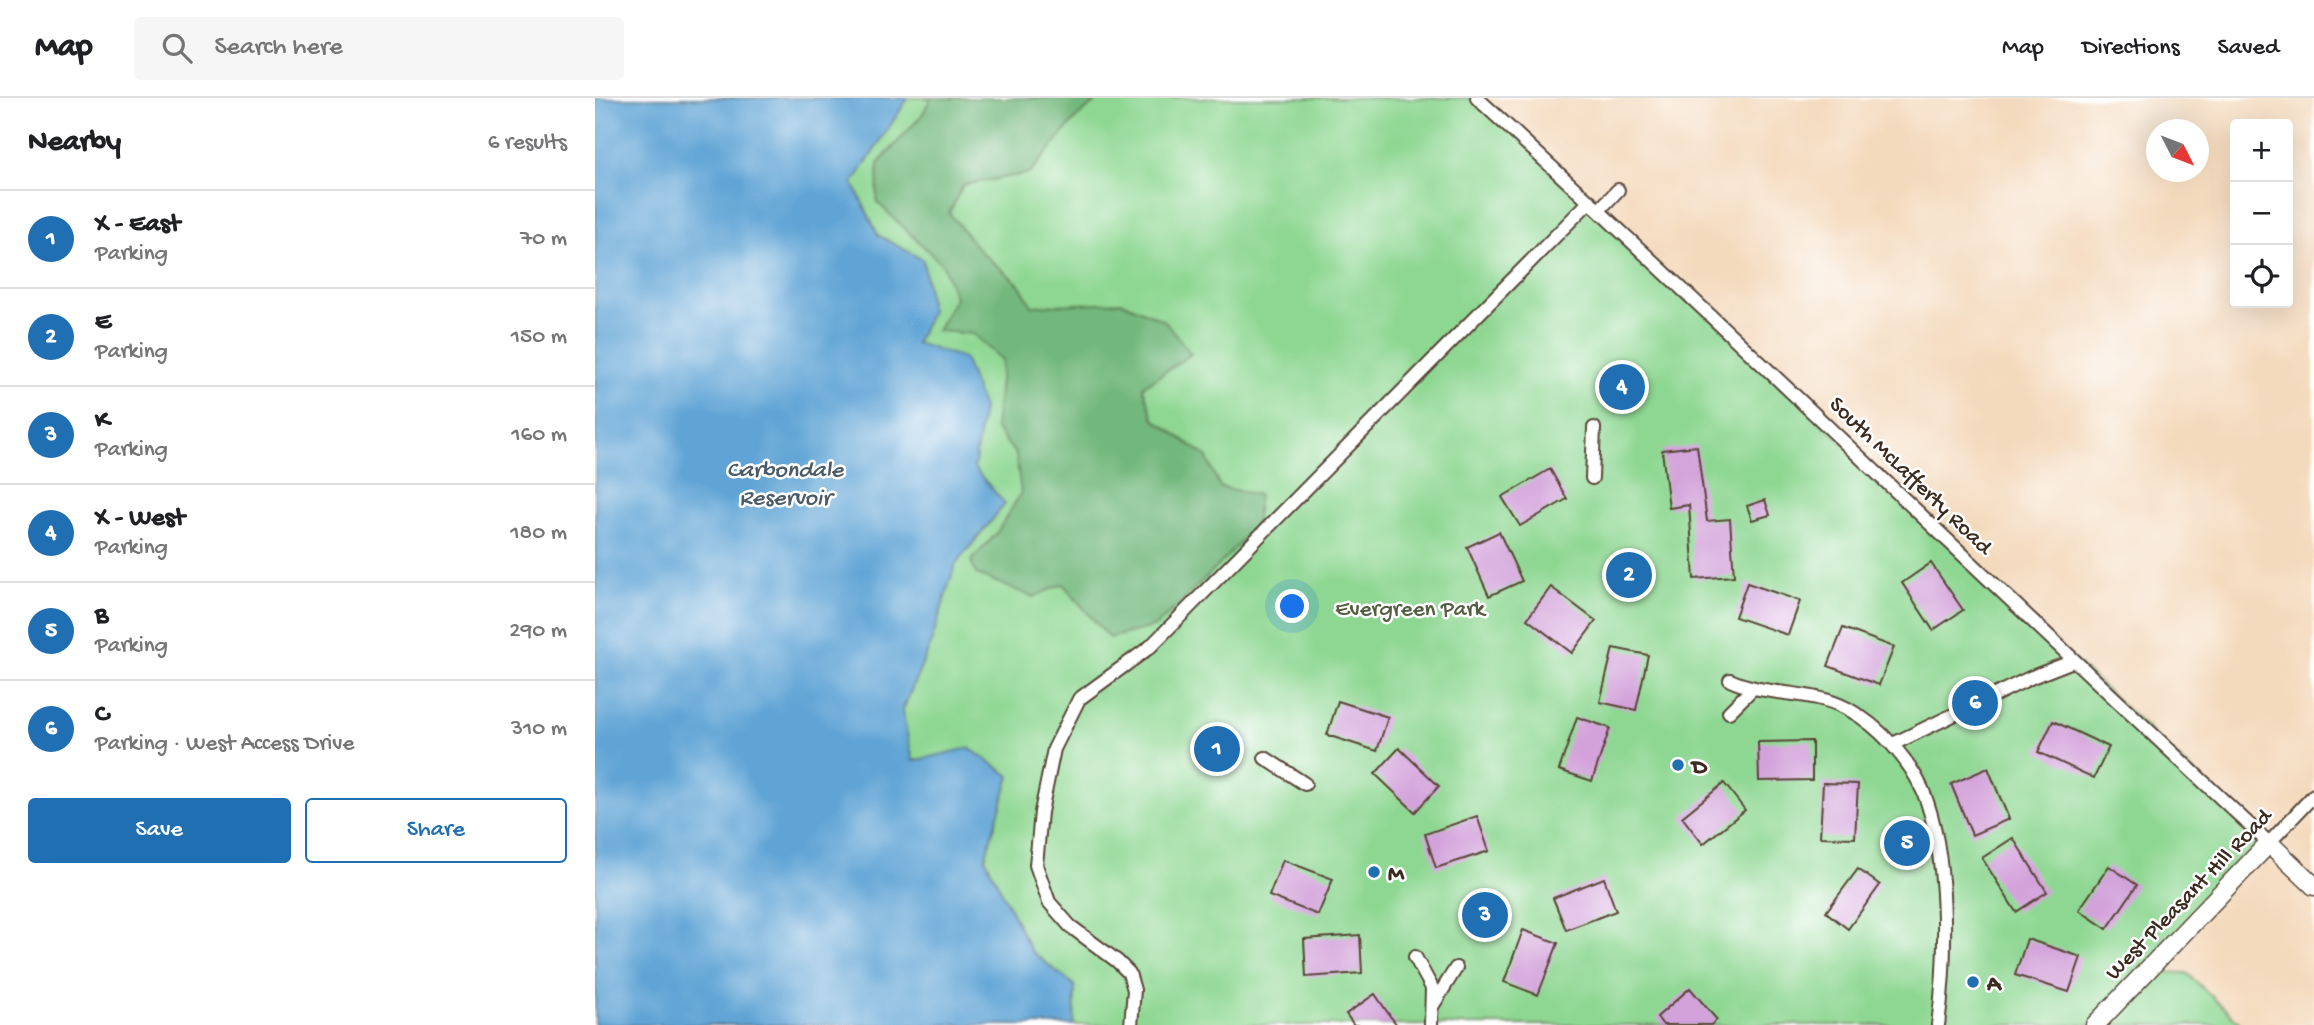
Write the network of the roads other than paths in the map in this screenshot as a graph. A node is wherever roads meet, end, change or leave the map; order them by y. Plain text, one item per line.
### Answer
1 (1477, 98) edge
2 (1618, 190) dead end
3 (1594, 206) junction
4 (1594, 428) dead end
5 (1593, 478) dead end
6 (2073, 662) junction
7 (1730, 680) dead end
8 (1753, 688) junction
9 (1729, 712) dead end
10 (1893, 744) junction
11 (1265, 758) dead end
12 (1305, 784) dead end
13 (2314, 795) edge
14 (2269, 843) junction
15 (2314, 886) edge
16 (1415, 957) dead end
17 (1455, 968) dead end
18 (1432, 1009) junction
19 (1131, 1025) edge
20 (1431, 1025) edge
21 (1938, 1025) edge
22 (2095, 1025) edge

1 - 3 street, South McLafferty Road
2 - 3 street
3 - 6 street, South McLafferty Road
3 - 19 street
4 - 5 street
6 - 10 street
6 - 14 street, South McLafferty Road
7 - 8 street
8 - 9 street
8 - 10 street
10 - 21 street
11 - 12 street
13 - 14 street, West Pleasant Hill Road
14 - 15 street, South McLafferty Road
14 - 22 street, West Pleasant Hill Road
16 - 18 street
17 - 18 street
18 - 20 street

